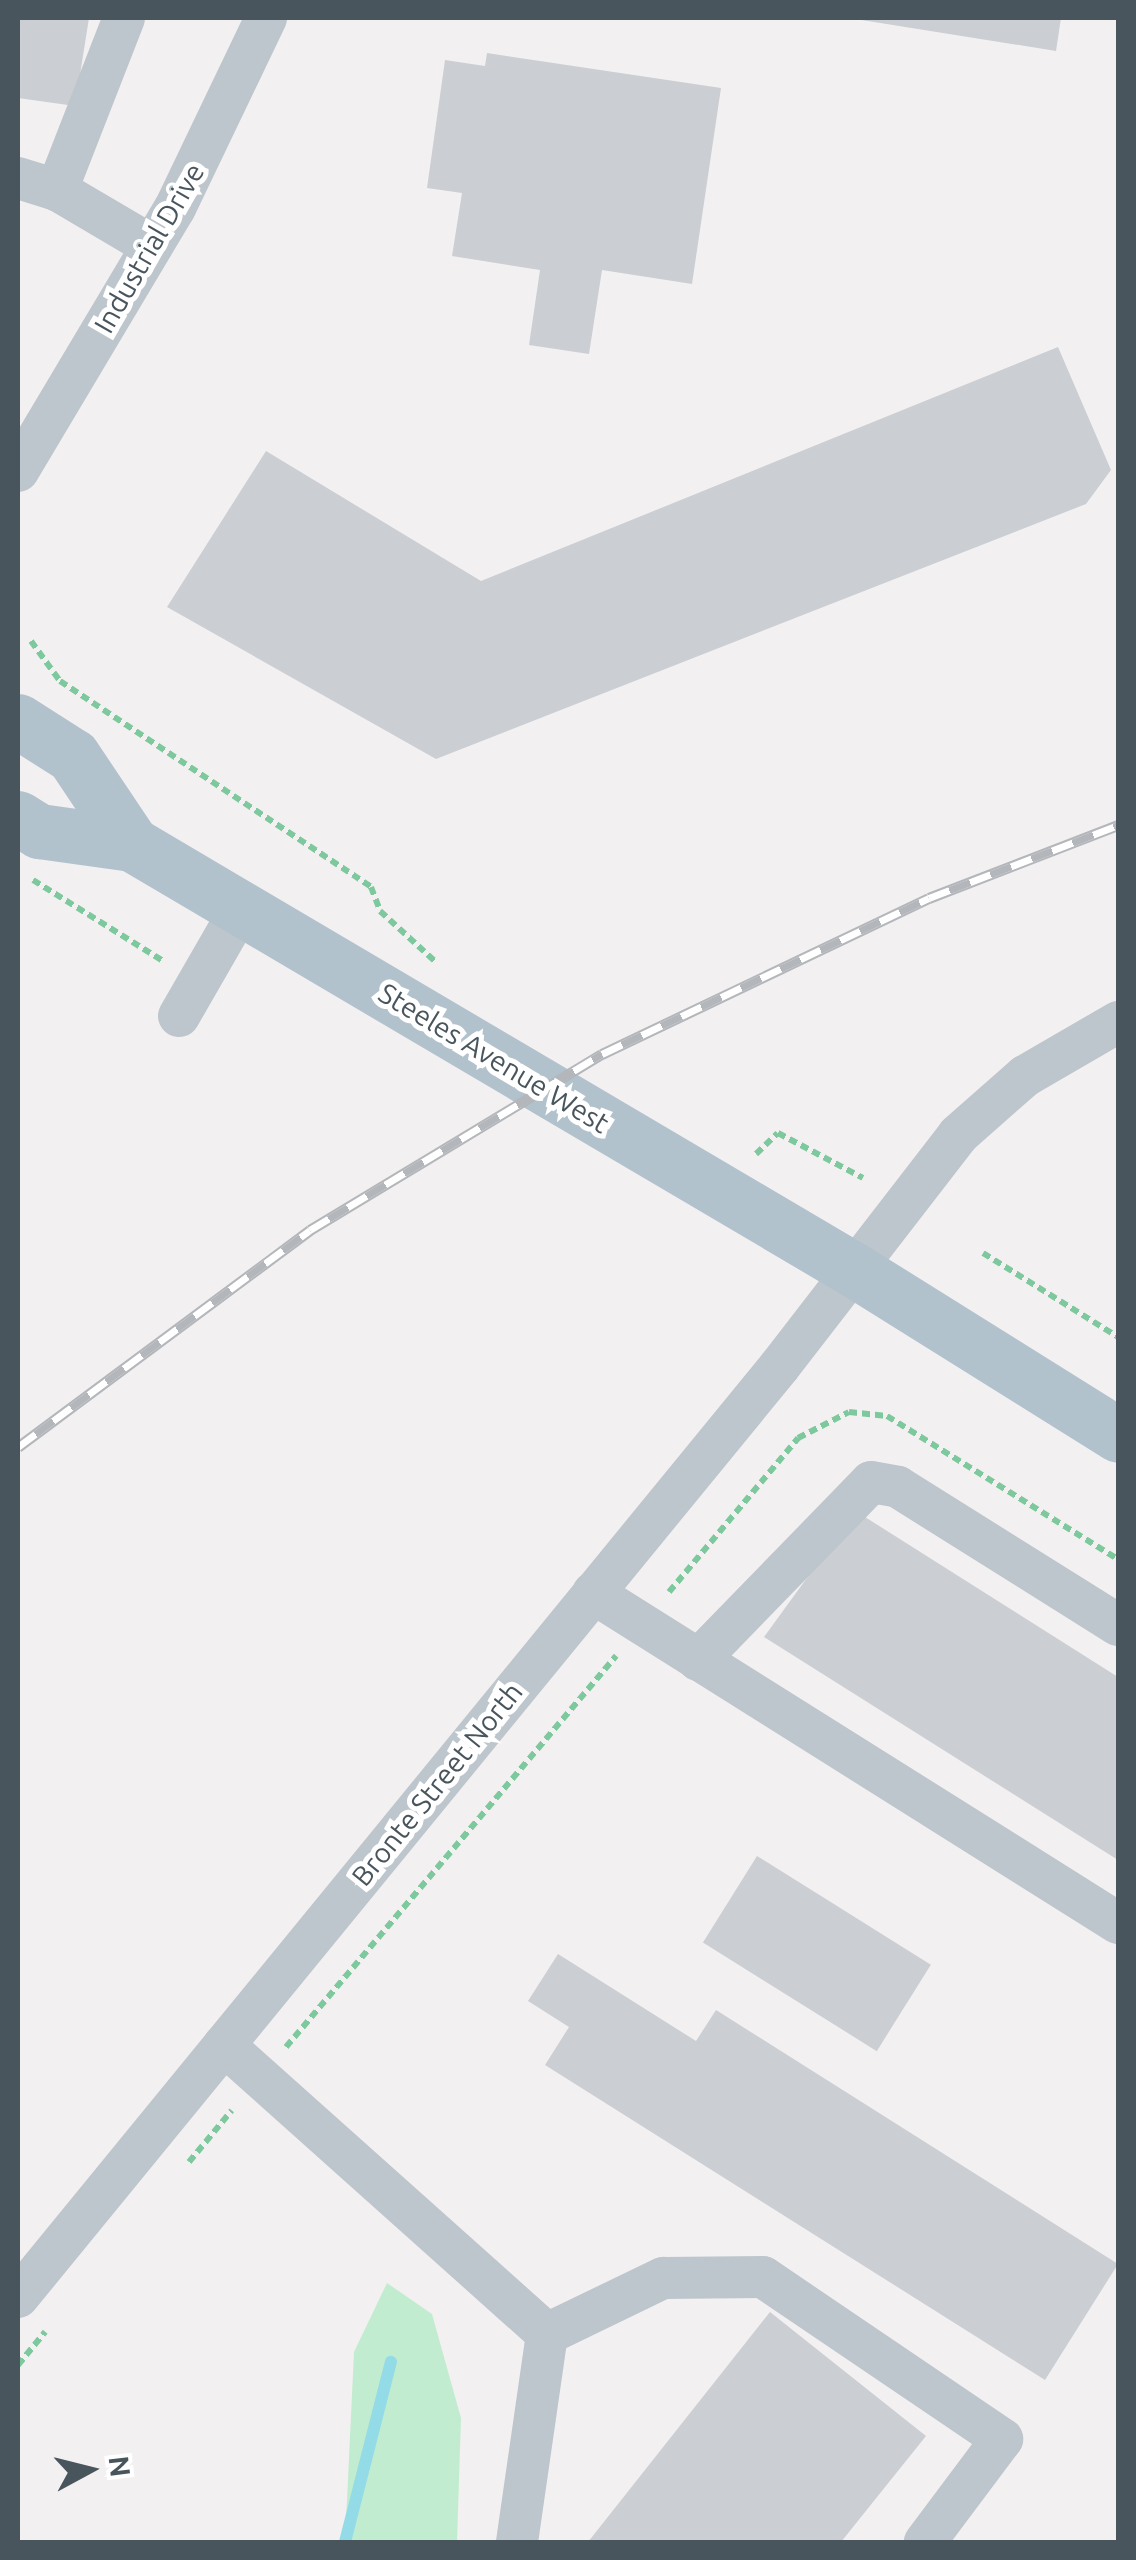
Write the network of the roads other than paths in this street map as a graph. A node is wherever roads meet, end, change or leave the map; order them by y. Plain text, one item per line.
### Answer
1 (124, 18) edge
2 (266, 18) edge
3 (37, 184) edge
4 (152, 246) junction
5 (18, 471) edge
6 (18, 721) edge
7 (18, 818) edge
8 (132, 844) junction
9 (241, 908) junction
10 (188, 999) road end
11 (1118, 1022) edge
12 (856, 1272) junction
13 (1118, 1435) edge
14 (594, 1593) junction
15 (1118, 1625) edge
16 (698, 1660) junction
17 (1118, 1923) edge
18 (224, 2045) junction
19 (18, 2297) edge
20 (547, 2334) junction
21 (517, 2542) edge
22 (925, 2542) edge

1 - 3 street
2 - 4 street, Industrial Drive
3 - 4 street
4 - 5 street, Industrial Drive
6 - 8 main road, Steeles Avenue West
7 - 8 main road, Steeles Avenue West
8 - 9 main road, Steeles Avenue West
9 - 10 street
9 - 12 main road, Steeles Avenue West
11 - 12 street, Bronte Street North
12 - 13 main road, Steeles Avenue West
12 - 14 street, Bronte Street North
14 - 16 street
14 - 18 street, Bronte Street North
15 - 16 street
16 - 17 street
18 - 19 street, Bronte Street North
18 - 20 street
20 - 21 street
20 - 22 street

